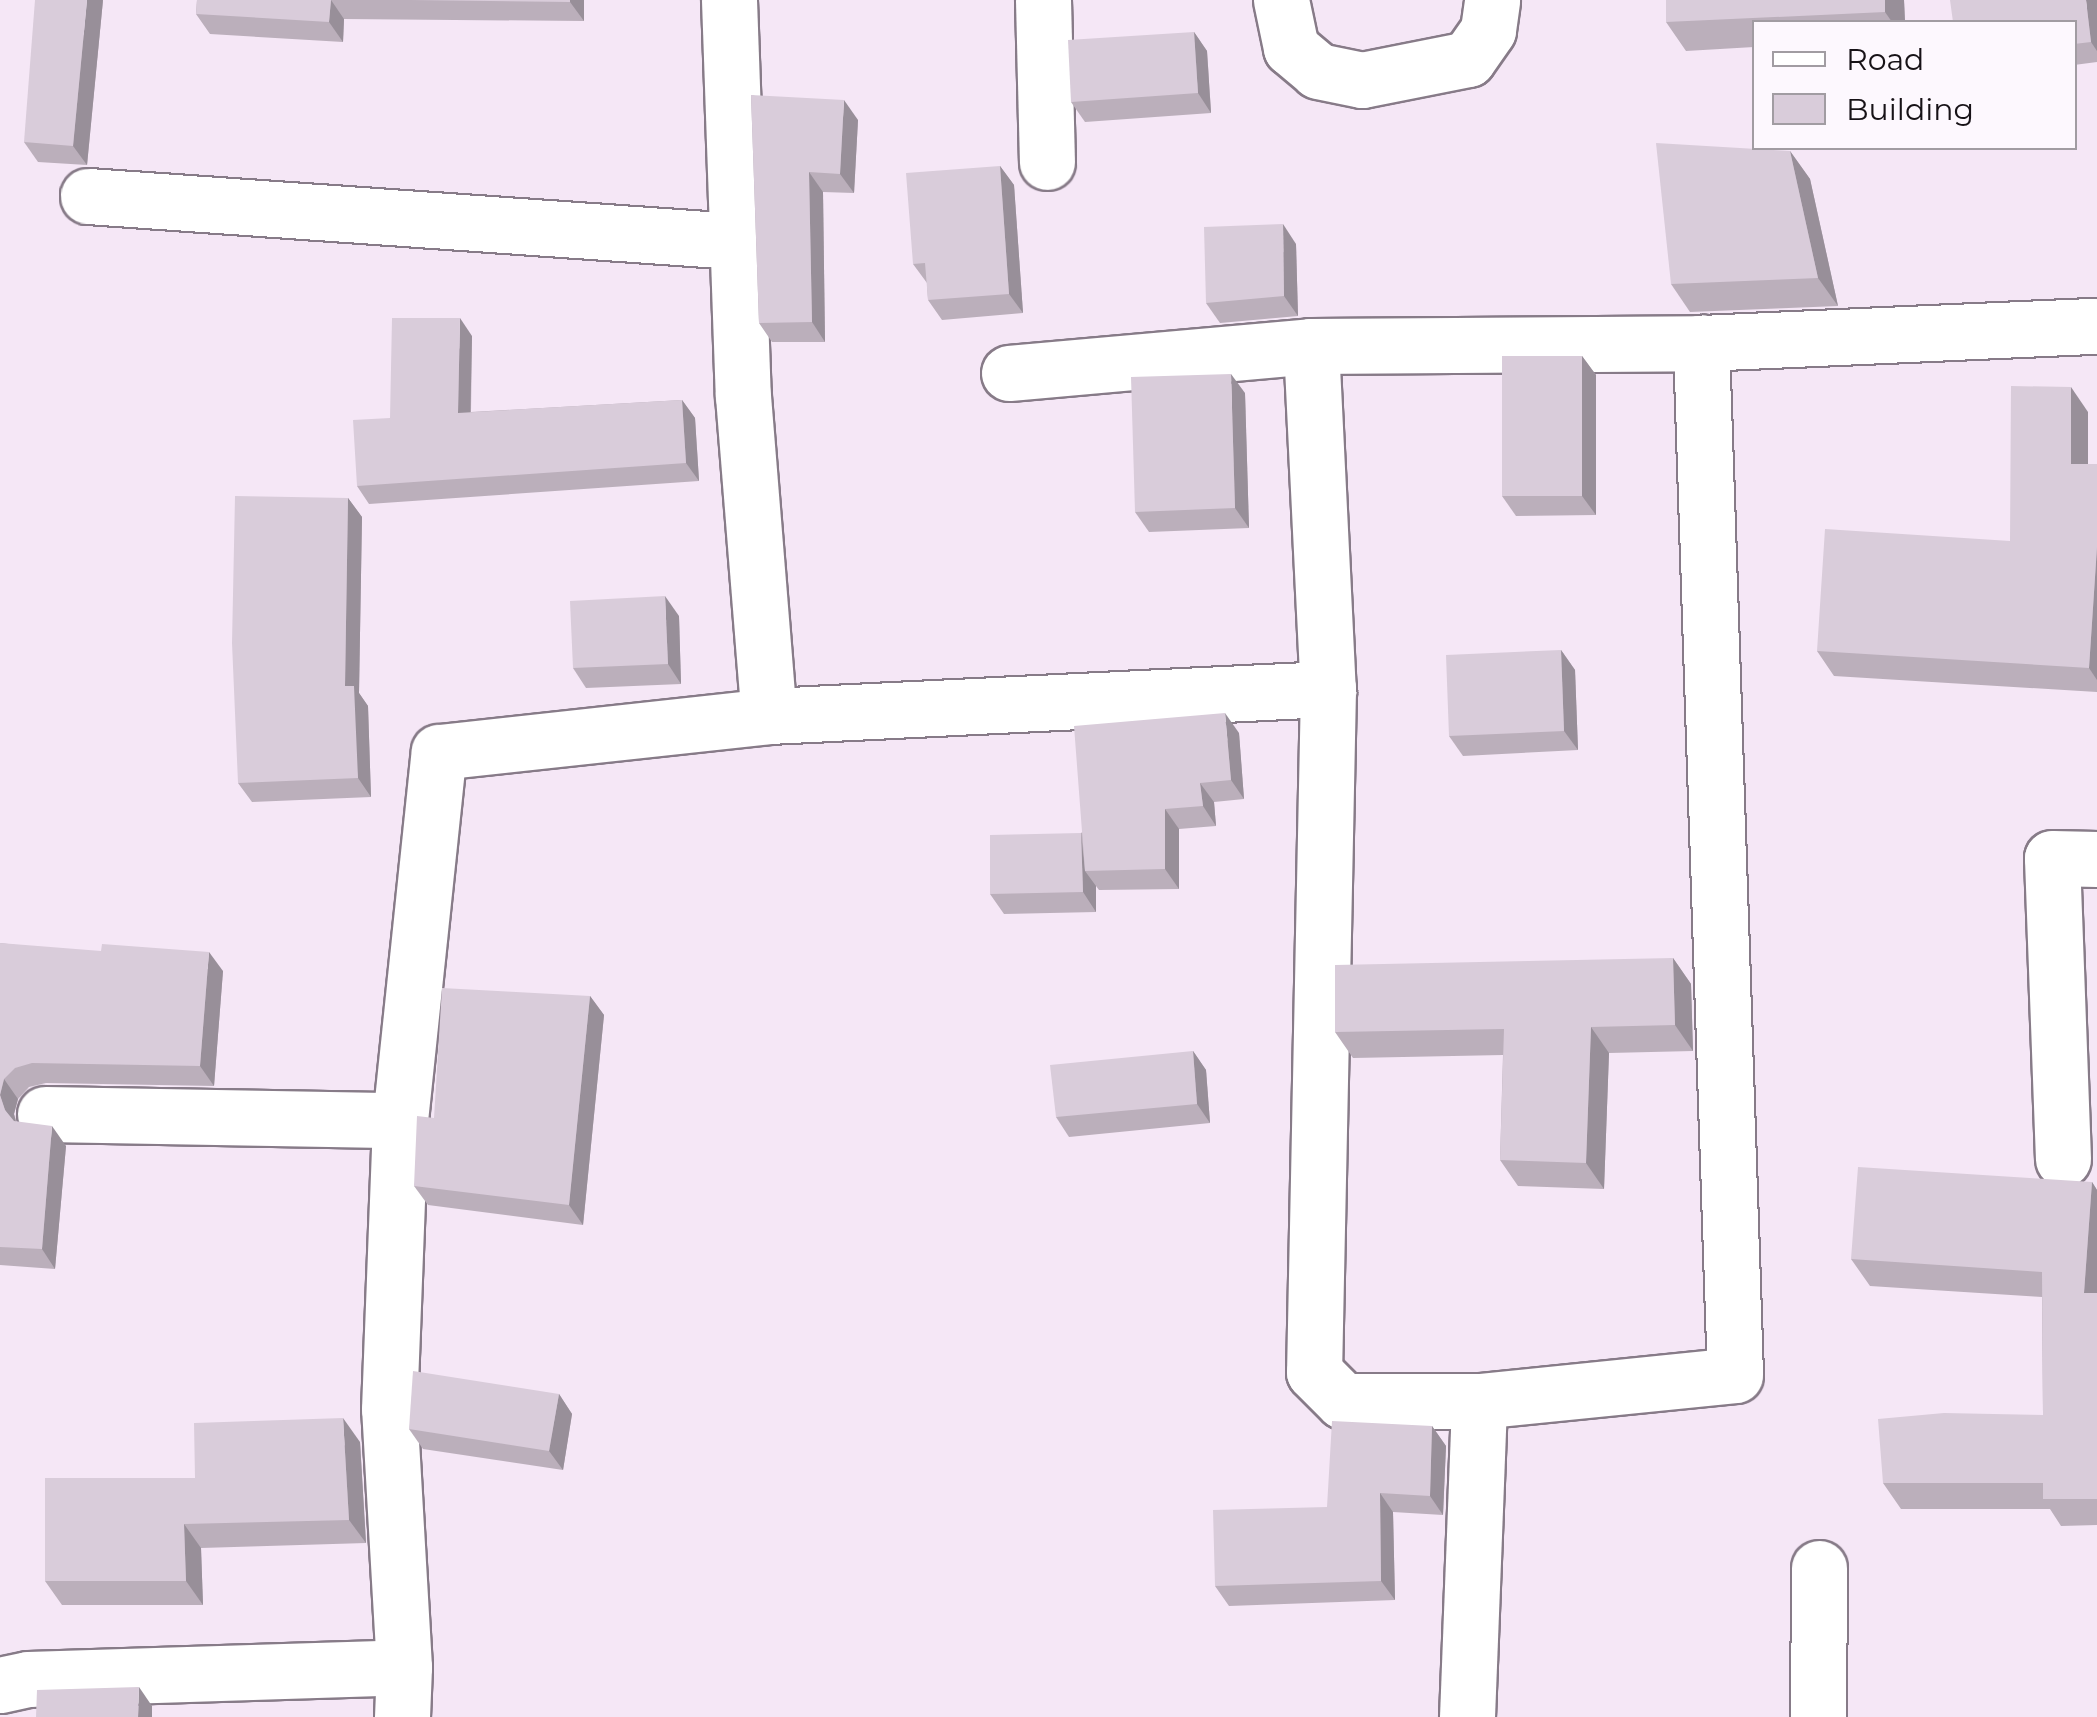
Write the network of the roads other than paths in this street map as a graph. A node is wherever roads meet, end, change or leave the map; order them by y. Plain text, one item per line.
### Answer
1 (729, 0) edge
2 (1042, 0) edge
3 (1282, 0) edge
4 (1492, 0) edge
5 (1047, 162) dead end
6 (88, 196) dead end
7 (734, 241) junction
8 (2097, 326) edge
9 (1701, 343) junction
10 (1310, 346) junction
11 (1009, 373) dead end
12 (1328, 688) junction
13 (769, 716) junction
14 (2097, 859) edge
15 (45, 1114) dead end
16 (400, 1120) junction
17 (2063, 1159) dead end
18 (1479, 1401) junction
19 (1819, 1568) dead end
20 (0, 1685) edge
21 (403, 1692) edge
22 (1467, 1717) edge
23 (1818, 1717) edge

1 - 7 street
2 - 5 street
3 - 4 street
6 - 7 street
7 - 13 street
8 - 9 street
9 - 10 street
9 - 18 street
10 - 11 street
10 - 12 street
12 - 13 street
12 - 18 street
13 - 16 street
14 - 17 street
15 - 16 street
16 - 21 street
18 - 22 street
19 - 23 street
20 - 21 street

